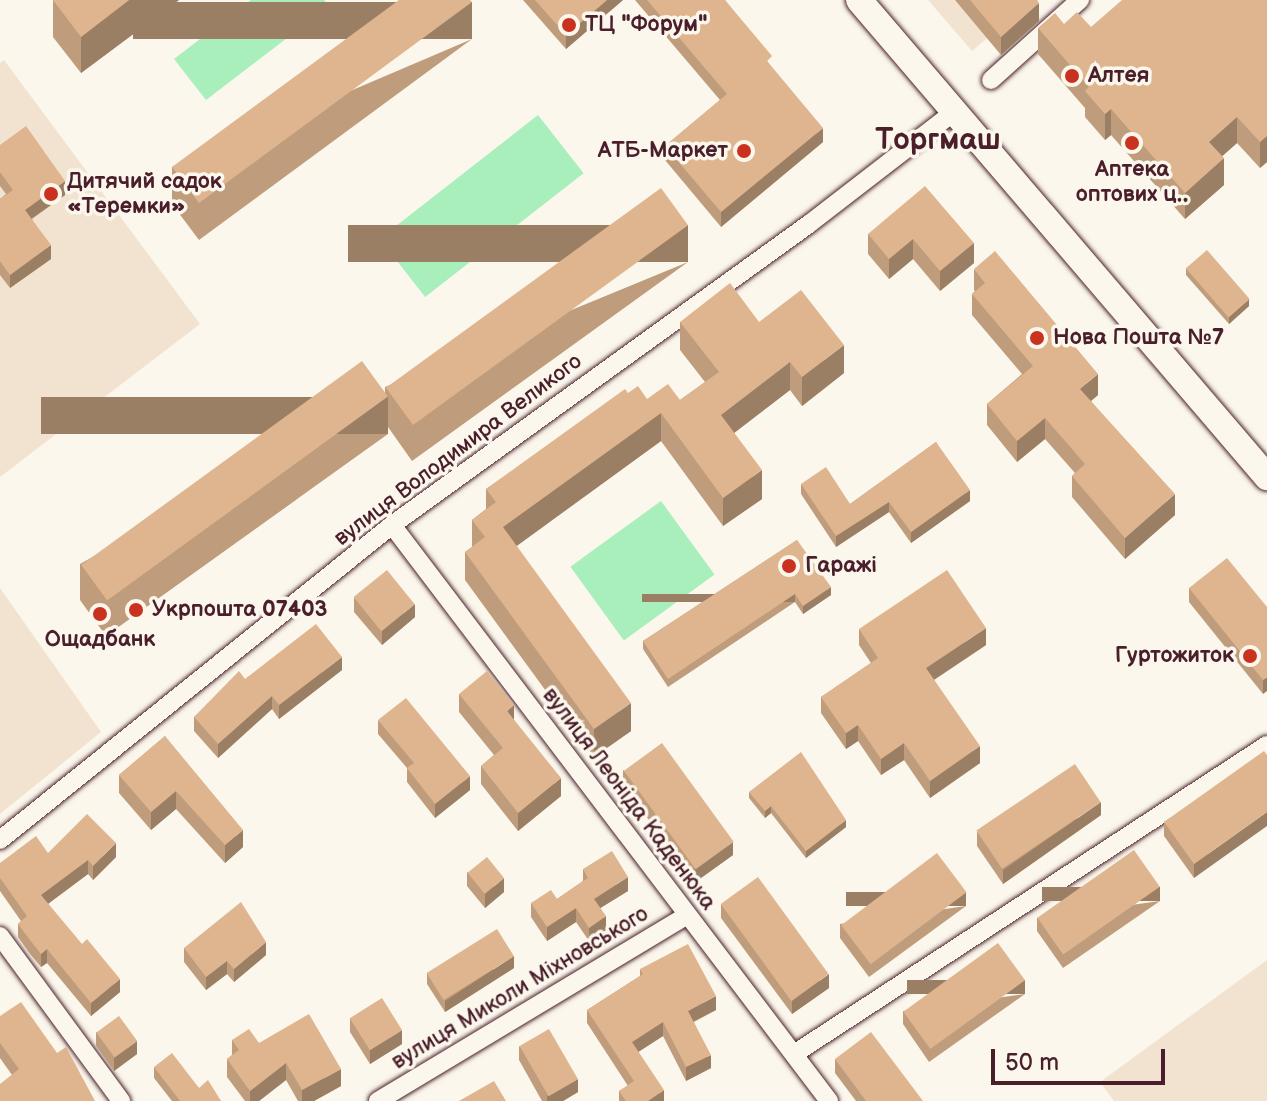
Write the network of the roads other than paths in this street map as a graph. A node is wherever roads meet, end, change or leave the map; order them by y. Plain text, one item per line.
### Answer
1 (859, 0) edge
2 (1080, 0) edge
3 (991, 80) dead end
4 (954, 112) junction
5 (1267, 477) edge
6 (392, 525) junction
7 (1267, 745) edge
8 (0, 840) edge
9 (686, 916) junction
10 (0, 936) edge
11 (794, 1054) junction
12 (121, 1101) edge
13 (378, 1101) edge
14 (829, 1101) edge

1 - 4 main road
2 - 3 street
4 - 5 main road
4 - 6 street, вулиця Володимира Великого
6 - 8 street, вулиця Володимира Великого
6 - 9 street, вулиця Леоніда Каденюка
7 - 11 street
9 - 11 street, вулиця Леоніда Каденюка
9 - 13 street, вулиця Миколи Міхновського
10 - 12 street
11 - 14 street, вулиця Леоніда Каденюка

